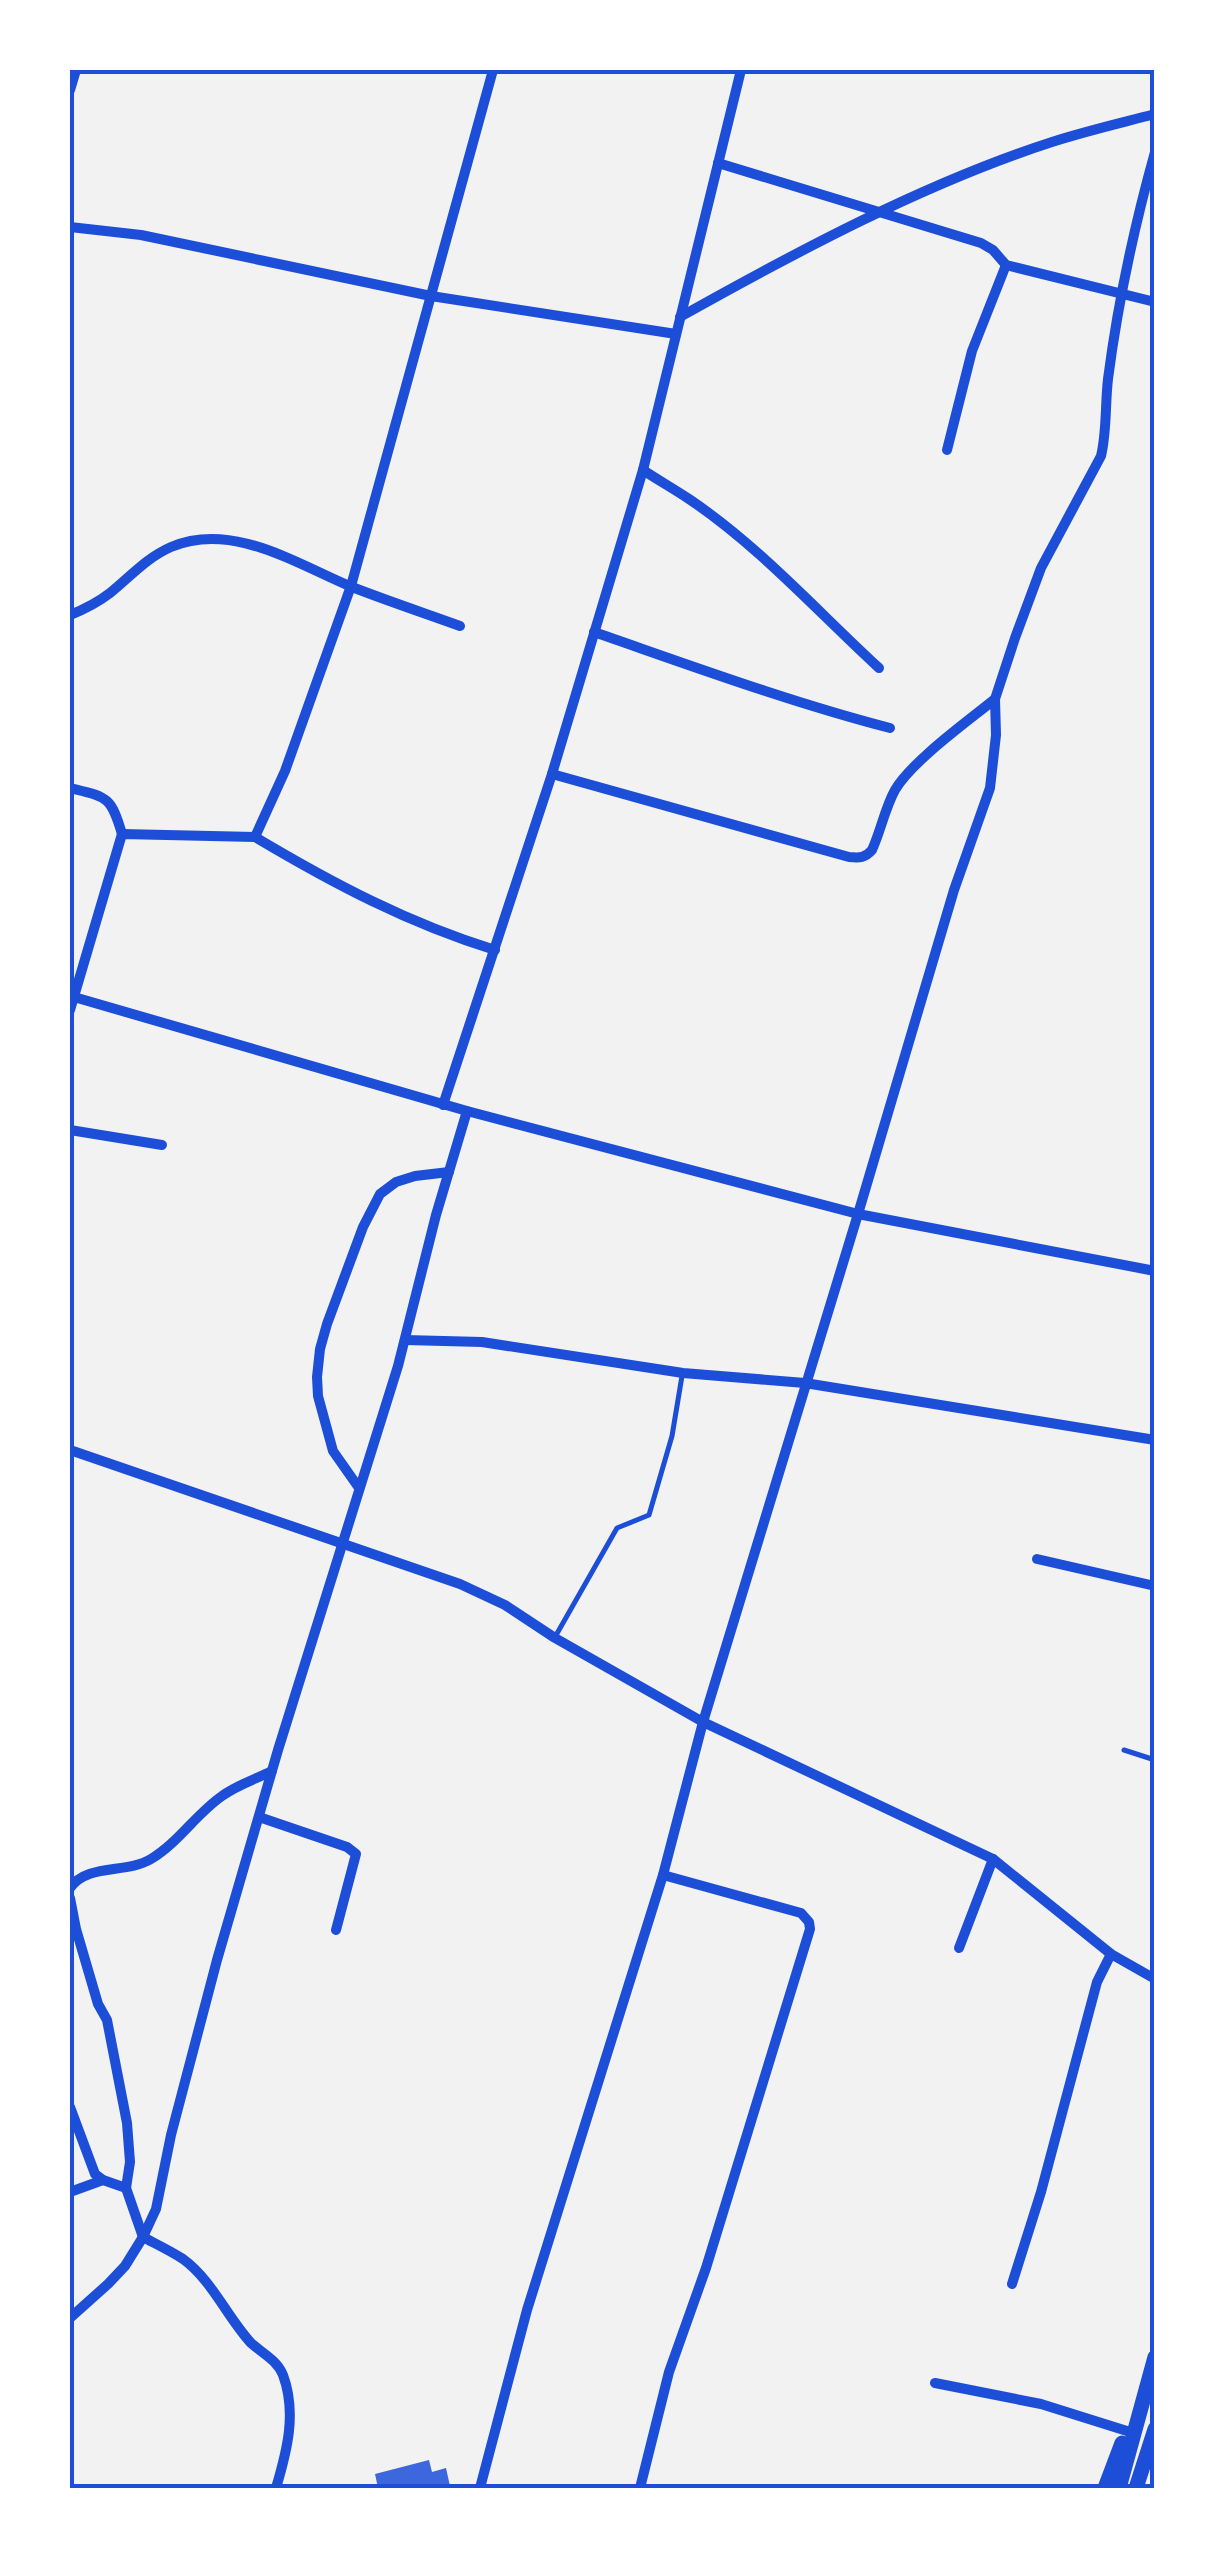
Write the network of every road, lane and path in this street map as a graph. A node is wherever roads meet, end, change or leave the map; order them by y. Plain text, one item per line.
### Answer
1 (76, 70) edge
2 (493, 70) edge
3 (741, 70) edge
4 (70, 90) edge
5 (1155, 114) edge
6 (1155, 152) edge
7 (718, 163) junction
8 (883, 212) junction
9 (70, 227) edge
10 (1006, 265) junction
11 (1121, 294) junction
12 (431, 296) junction
13 (1155, 302) edge
14 (680, 317) junction
15 (676, 334) junction
16 (947, 450) dead end
17 (643, 470) junction
18 (351, 586) junction
19 (70, 615) edge
20 (460, 626) dead end
21 (594, 632) junction
22 (878, 668) dead end
23 (995, 699) junction
24 (890, 728) dead end
25 (552, 774) junction
26 (70, 788) edge
27 (122, 834) junction
28 (255, 837) junction
29 (496, 950) junction
30 (72, 1004) edge
31 (443, 1105) junction
32 (466, 1112) junction
33 (70, 1130) edge
34 (162, 1145) dead end
35 (449, 1172) junction
36 (858, 1214) junction
37 (1155, 1271) edge
38 (405, 1340) junction
39 (683, 1372) junction
40 (805, 1384) junction
41 (1155, 1440) edge
42 (70, 1450) edge
43 (359, 1488) junction
44 (342, 1544) junction
45 (1037, 1559) dead end
46 (1155, 1586) edge
47 (555, 1638) junction
48 (702, 1722) junction
49 (1124, 1750) dead end
50 (1155, 1760) edge
51 (272, 1771) junction
52 (259, 1817) junction
53 (993, 1859) junction
54 (662, 1875) junction
55 (70, 1888) edge
56 (70, 1898) edge
57 (336, 1930) dead end
58 (959, 1948) dead end
59 (1112, 1954) junction
60 (1155, 1980) edge
61 (70, 2106) edge
62 (103, 2180) junction
63 (126, 2188) junction
64 (70, 2192) edge
65 (143, 2237) junction
66 (1012, 2284) dead end
67 (70, 2318) edge
68 (1155, 2357) edge
69 (1149, 2374) junction
70 (935, 2384) dead end
71 (1155, 2429) edge
72 (1127, 2431) junction
73 (1155, 2451) edge
74 (276, 2488) edge
75 (480, 2488) edge
76 (640, 2488) edge
77 (1105, 2488) edge
78 (1119, 2488) edge
79 (1136, 2488) edge
80 (1147, 2488) edge

1 - 4 street
2 - 12 street
3 - 7 street
5 - 8 street
6 - 11 street
7 - 8 street
7 - 14 street
8 - 10 street
8 - 14 street
9 - 12 street
10 - 11 street
10 - 16 street
11 - 13 street
11 - 23 street
12 - 15 street
12 - 18 street
14 - 15 street
15 - 17 street
17 - 21 street
17 - 22 street
18 - 19 street
18 - 20 street
18 - 28 street
21 - 24 street
21 - 25 street
23 - 25 street
23 - 36 street
25 - 29 street
26 - 27 street
27 - 28 street
27 - 30 street
28 - 29 street
29 - 31 street
30 - 31 street
31 - 32 street
32 - 35 street
32 - 36 street
33 - 34 street
35 - 38 street
35 - 43 street
36 - 37 street
36 - 40 street
38 - 39 street
38 - 43 street
39 - 40 street
39 - 47 lane
40 - 41 street
40 - 48 street
42 - 44 street
43 - 44 street
44 - 47 street
44 - 51 street
45 - 46 street
47 - 48 street
48 - 53 street
48 - 54 street
49 - 50 lane
51 - 52 street
51 - 55 street
52 - 57 street
52 - 65 street
53 - 58 street
53 - 59 street
54 - 75 street
54 - 76 street
56 - 63 street
59 - 60 street
59 - 66 street
61 - 62 street
62 - 63 street
62 - 64 street
63 - 65 street
65 - 67 street
65 - 74 street
68 - 69 main road
69 - 72 main road
69 - 78 main road
70 - 72 street
71 - 79 main road
72 - 77 main road
73 - 80 main road

